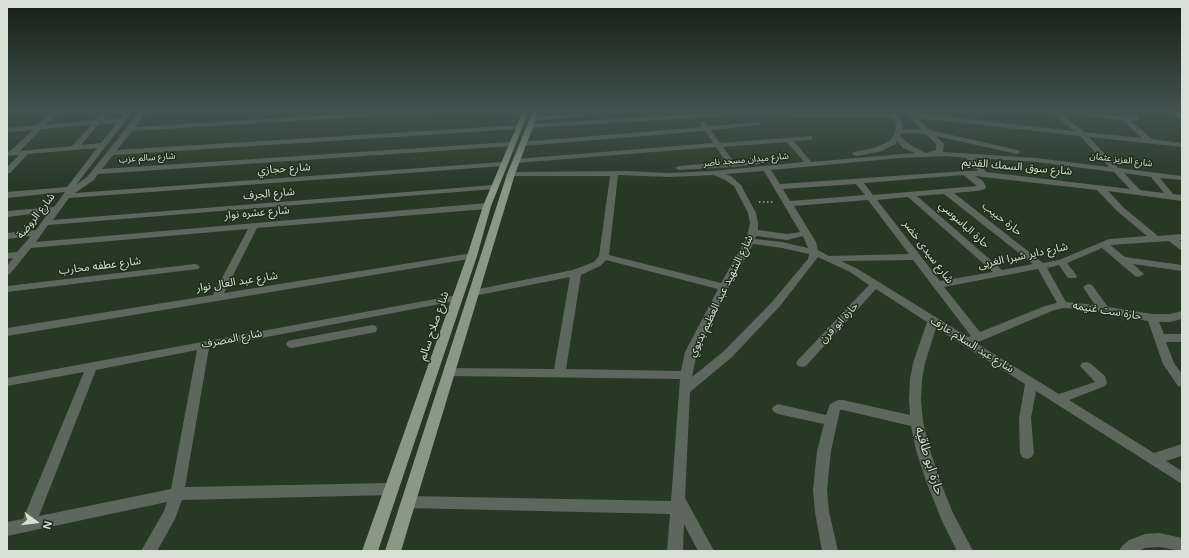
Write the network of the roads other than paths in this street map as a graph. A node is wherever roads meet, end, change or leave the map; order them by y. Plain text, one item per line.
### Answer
1 (28, 137) edge
2 (84, 137) edge
3 (110, 137) edge
4 (123, 137) edge
5 (360, 137) edge
6 (514, 137) edge
7 (525, 137) edge
8 (603, 137) edge
9 (713, 137) edge
10 (895, 137) edge
11 (900, 137) edge
12 (933, 137) edge
13 (950, 137) edge
14 (1085, 137) edge
15 (1111, 137) edge
16 (1145, 137) edge
17 (809, 138) dead end
18 (789, 140) junction
19 (1149, 141) junction
20 (976, 143) junction
21 (511, 144) junction
22 (523, 144) junction
23 (104, 145) junction
24 (1182, 145) edge
25 (719, 146) junction
26 (74, 148) junction
27 (26, 152) junction
28 (110, 153) junction
29 (9, 154) edge
30 (928, 155) junction
31 (972, 155) junction
32 (1009, 157) joint
33 (516, 161) junction
34 (806, 162) junction
35 (1111, 163) junction
36 (503, 164) junction
37 (732, 165) junction
38 (766, 168) junction
39 (1117, 170) junction
40 (7, 171) edge
41 (96, 172) junction
42 (1182, 172) edge
43 (614, 173) junction
44 (628, 173) junction
45 (713, 173) junction
46 (965, 173) junction
47 (983, 173) junction
48 (511, 174) junction
49 (1153, 174) junction
50 (771, 177) junction
51 (1182, 178) edge
52 (858, 181) junction
53 (734, 182) junction
54 (494, 187) junction
55 (778, 187) junction
56 (1099, 187) junction
57 (947, 192) junction
58 (1137, 192) junction
59 (68, 193) junction
60 (911, 194) junction
61 (7, 195) edge
62 (1170, 196) junction
63 (871, 198) junction
64 (1182, 198) edge
65 (788, 203) junction
66 (487, 206) junction
67 (56, 209) junction
68 (7, 214) edge
69 (45, 223) junction
70 (254, 226) junction
71 (38, 232) junction
72 (806, 233) junction
73 (7, 236) edge
74 (751, 236) junction
75 (1170, 237) junction
76 (1182, 237) edge
77 (1155, 238) junction
78 (1104, 244) junction
79 (28, 245) junction
80 (1182, 247) edge
81 (814, 252) junction
82 (21, 255) junction
83 (7, 256) edge
84 (472, 256) junction
85 (604, 257) junction
86 (917, 257) junction
87 (829, 258) junction
88 (1123, 260) junction
89 (1061, 262) junction
90 (1041, 266) junction
91 (195, 267) dead end
92 (1182, 268) edge
93 (7, 272) edge
94 (576, 273) junction
95 (1000, 273) junction
96 (1139, 274) dead end
97 (1072, 276) dead end
98 (875, 284) junction
99 (938, 285) junction
100 (724, 287) junction
101 (1088, 288) dead end
102 (7, 289) edge
103 (474, 294) junction
104 (217, 297) junction
105 (457, 298) junction
106 (1064, 305) junction
107 (1104, 309) junction
108 (1182, 315) edge
109 (351, 317) junction
110 (1152, 318) junction
111 (933, 320) junction
112 (372, 329) dead end
113 (7, 332) edge
114 (352, 333) junction
115 (1159, 338) junction
116 (1182, 338) edge
117 (972, 340) junction
118 (292, 344) dead end
119 (204, 345) junction
120 (802, 363) dead end
121 (92, 366) junction
122 (1086, 366) dead end
123 (449, 372) junction
124 (560, 374) junction
125 (685, 374) junction
126 (7, 382) edge
127 (1031, 382) junction
128 (1182, 383) edge
129 (684, 390) junction
130 (1058, 399) junction
131 (778, 409) dead end
132 (831, 421) junction
133 (917, 422) junction
134 (1182, 450) edge
135 (1027, 453) dead end
136 (1153, 459) junction
137 (1182, 478) edge
138 (392, 489) junction
139 (177, 494) junction
140 (408, 502) junction
141 (678, 503) junction
142 (28, 525) junction
143 (7, 529) edge
144 (1182, 545) edge
145 (149, 551) edge
146 (370, 551) edge
147 (393, 551) edge
148 (675, 551) edge
149 (706, 551) edge
150 (830, 551) edge
151 (966, 551) edge
152 (1127, 551) edge

1 - 29 street
2 - 26 street
3 - 23 street, شارع الروضة
4 - 28 street, شارع الروضة
5 - 28 street
6 - 21 main road, شارع صلاح سالم
7 - 22 main road
8 - 22 street
9 - 25 street
10 - 34 street, شارع ميدان مسجد ناصر
11 - 30 street
12 - 30 street
13 - 20 street, شارع العزيز عثمان
14 - 35 street
15 - 19 street
16 - 19 street
17 - 18 street
18 - 25 street
18 - 34 street
19 - 24 street
20 - 31 street
20 - 35 street, شارع العزيز عثمان
21 - 36 main road, شارع صلاح سالم
21 - 41 street, شارع سالم عزب
22 - 33 main road
23 - 26 street
23 - 59 street, شارع الروضة
25 - 33 street
25 - 37 street
26 - 27 street
27 - 29 street
27 - 40 street
28 - 41 street, شارع الروضة
30 - 31 street, شارع ميدان مسجد ناصر
30 - 34 street, شارع ميدان مسجد ناصر
31 - 32 street, شارع ميدان مسجد ناصر
31 - 47 street
32 - 39 street, شارع العزيز عثمان
33 - 48 main road
34 - 37 street, شارع ميدان مسجد ناصر
34 - 38 street, شارع ميدان مسجد ناصر
35 - 39 street
35 - 42 street, شارع العزيز عثمان
36 - 54 main road, شارع صلاح سالم
36 - 59 street, شارع حجازي
37 - 44 street, شارع ميدان مسجد ناصر
38 - 45 street, شارع ميدان مسجد ناصر
38 - 50 street
39 - 49 street, شارع العزيز عثمان
39 - 58 street
41 - 59 street, شارع الروضة
43 - 44 street, شارع ميدان مسجد ناصر
43 - 48 street, شارع ميدان مسجد ناصر
43 - 85 street
44 - 45 street, شارع ميدان مسجد ناصر
45 - 53 street
46 - 47 street, شارع سوق السمك القديم
46 - 52 street, شارع سوق السمك القديم
46 - 57 street
47 - 56 street, شارع سوق السمك القديم
48 - 103 main road
49 - 51 street, شارع العزيز عثمان
49 - 62 street
50 - 53 street
50 - 55 street
52 - 55 street, شارع سوق السمك القديم
52 - 63 street, شارع سيدى خضر
53 - 74 street, شارع الشهيد عبد العظيم بديوي
54 - 66 main road, شارع صلاح سالم
54 - 69 street, شارع الجرف
55 - 65 street
56 - 58 street, شارع سوق السمك القديم
56 - 77 street
57 - 60 street
57 - 90 street, حارة حبيب
58 - 62 street, شارع سوق السمك القديم
59 - 61 street, شارع حجازي
59 - 67 street, شارع الروضة
60 - 63 street
60 - 95 street, حارة الباسوسي
62 - 64 street, شارع سوق السمك القديم
63 - 65 street
63 - 86 street, شارع سيدى خضر
65 - 72 street
66 - 70 street, شارع عشره نوار
66 - 84 main road, شارع صلاح سالم
67 - 68 street
67 - 69 street, شارع الروضة
69 - 71 street, شارع الروضة
70 - 79 street, شارع عشره نوار
70 - 104 street
71 - 73 street
71 - 79 street, شارع الروضة
72 - 74 street
72 - 81 street
74 - 81 street, شارع عبد السلام عارف
74 - 100 street, شارع الشهيد عبد العظيم بديوي
75 - 76 street, شارع داير شبرا الغربى
75 - 77 street, شارع داير شبرا الغربى
75 - 80 street
77 - 78 street, شارع داير شبرا الغربى
78 - 88 street
78 - 89 street, شارع داير شبرا الغربى
79 - 82 street, شارع الروضة
81 - 87 street, شارع عبد السلام عارف
81 - 129 street, شارع الشهيد عبد العظيم بديوي
82 - 83 street
82 - 93 street, شارع الروضة
84 - 104 street, شارع عبد العال نوار
84 - 105 main road, شارع صلاح سالم
85 - 94 street
85 - 100 street
86 - 87 street
86 - 99 street, شارع سيدى خضر
87 - 98 street, شارع عبد السلام عارف
88 - 92 street
88 - 96 street
89 - 90 street, شارع داير شبرا الغربى
89 - 97 street
90 - 95 street, شارع داير شبرا الغربى
90 - 106 street, حارة حبيب
91 - 102 street, شارع عطفه محارب
94 - 103 street
94 - 124 street
95 - 99 street, شارع داير شبرا الغربى
98 - 111 street, شارع عبد السلام عارف
98 - 120 street, حارة ابو قرن
99 - 117 street, شارع سيدى خضر
100 - 125 street, شارع الشهيد عبد العظيم بديوي
101 - 107 street
103 - 123 main road
104 - 113 street, شارع عبد العال نوار
105 - 109 street, شارع المصرف
105 - 138 main road, شارع صلاح سالم
106 - 107 street, حارة ست غنيمه
106 - 117 street, حارة ست غنيمه
107 - 110 street, حارة ست غنيمه
108 - 110 street, حارة ست غنيمه
109 - 114 street
109 - 119 street, شارع المصرف
110 - 115 street
111 - 117 street, شارع عبد السلام عارف
111 - 133 street, حارة ابو طاقيه
112 - 114 street
114 - 118 street
115 - 116 street
115 - 128 street
117 - 127 street, شارع عبد السلام عارف
119 - 121 street, شارع المصرف
119 - 139 street
121 - 126 street, شارع المصرف
121 - 142 street
122 - 130 street
123 - 124 street
123 - 140 main road
124 - 125 street
125 - 129 street, شارع الشهيد عبد العظيم بديوي
127 - 130 street, شارع عبد السلام عارف
127 - 135 street
129 - 141 street, شارع الشهيد عبد العظيم بديوي
130 - 136 street, شارع عبد السلام عارف
131 - 132 street
132 - 133 street
132 - 150 street
133 - 151 street, حارة ابو طاقيه
134 - 136 street
136 - 137 street, شارع عبد السلام عارف
138 - 139 street
138 - 146 main road, شارع صلاح سالم
139 - 142 street
139 - 145 street
140 - 141 street
140 - 147 main road
141 - 148 street, شارع الشهيد عبد العظيم بديوي
141 - 149 street
142 - 143 street
144 - 152 street

